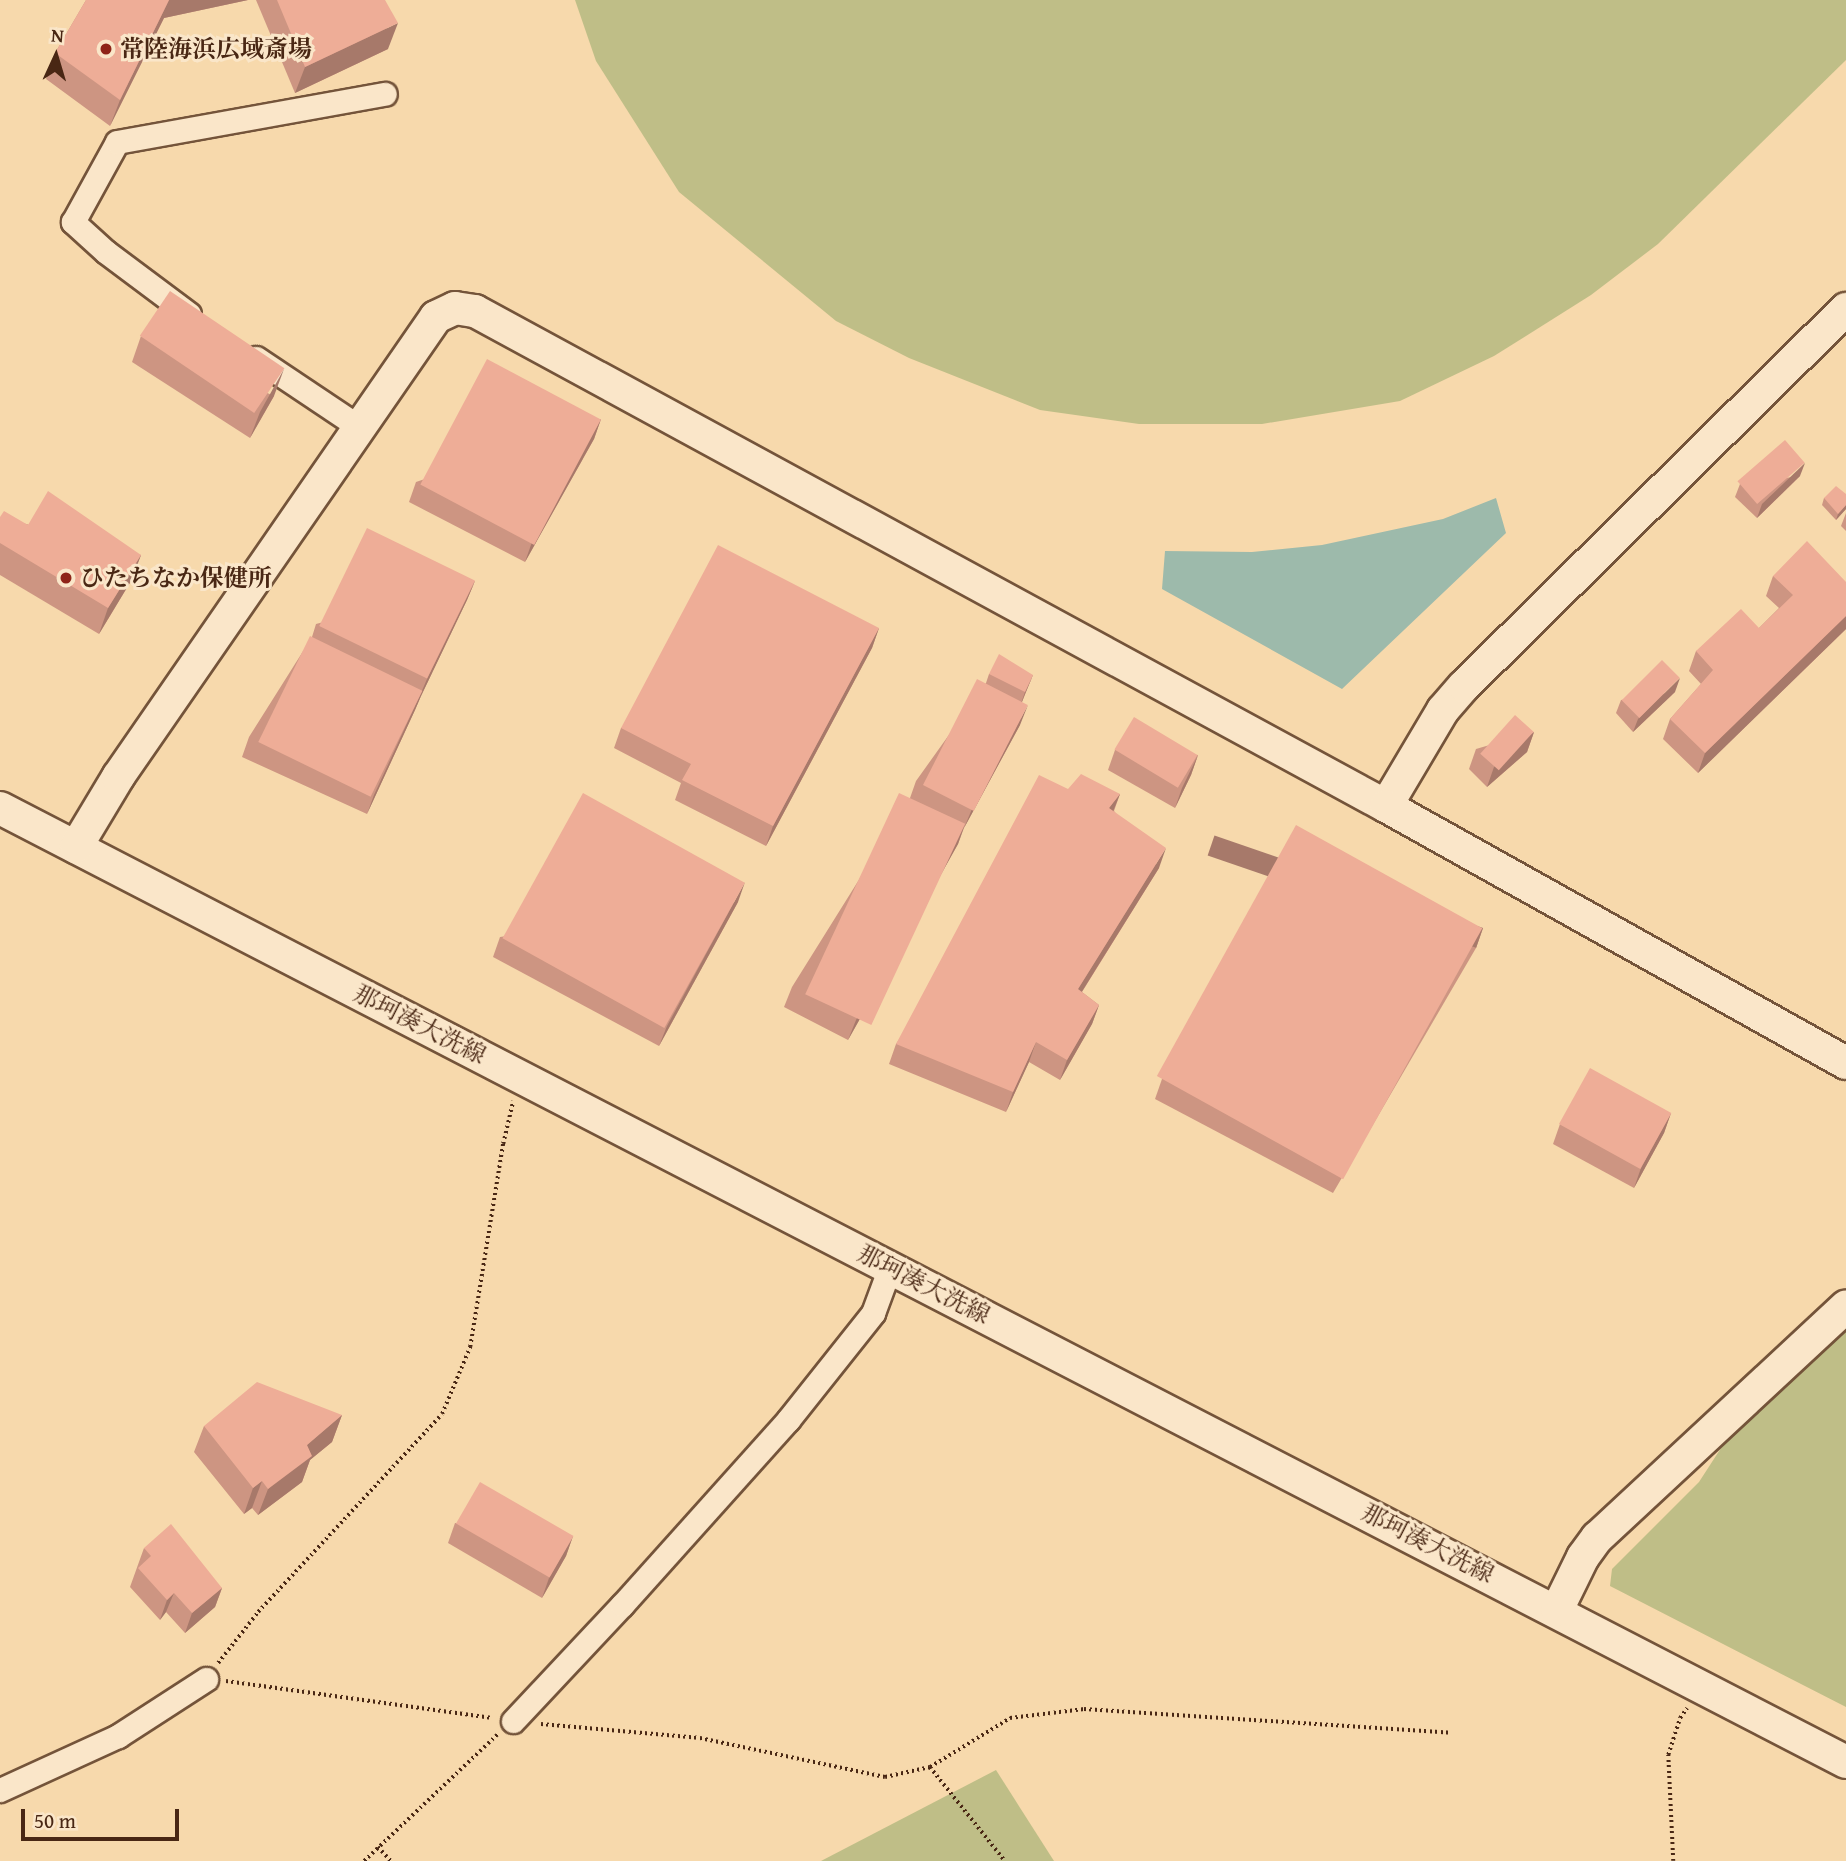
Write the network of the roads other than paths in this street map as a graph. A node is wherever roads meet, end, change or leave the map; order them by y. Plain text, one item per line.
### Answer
1 (385, 94) dead end
2 (1846, 309) edge
3 (212, 329) edge
4 (235, 344) edge
5 (359, 426) junction
6 (1386, 806) junction
7 (0, 808) edge
8 (76, 846) junction
9 (1846, 1063) edge
10 (890, 1267) junction
11 (1846, 1307) edge
12 (1557, 1610) junction
13 (206, 1679) road end
14 (513, 1721) road end
15 (1846, 1762) edge
16 (0, 1790) edge

1 - 3 street
2 - 6 street
4 - 5 street
5 - 6 street
5 - 8 street
6 - 9 street
7 - 8 street, 那珂湊大洗線
8 - 10 street, 那珂湊大洗線
10 - 12 street, 那珂湊大洗線
10 - 14 street
11 - 12 street
12 - 15 street, 那珂湊大洗線
13 - 16 street

